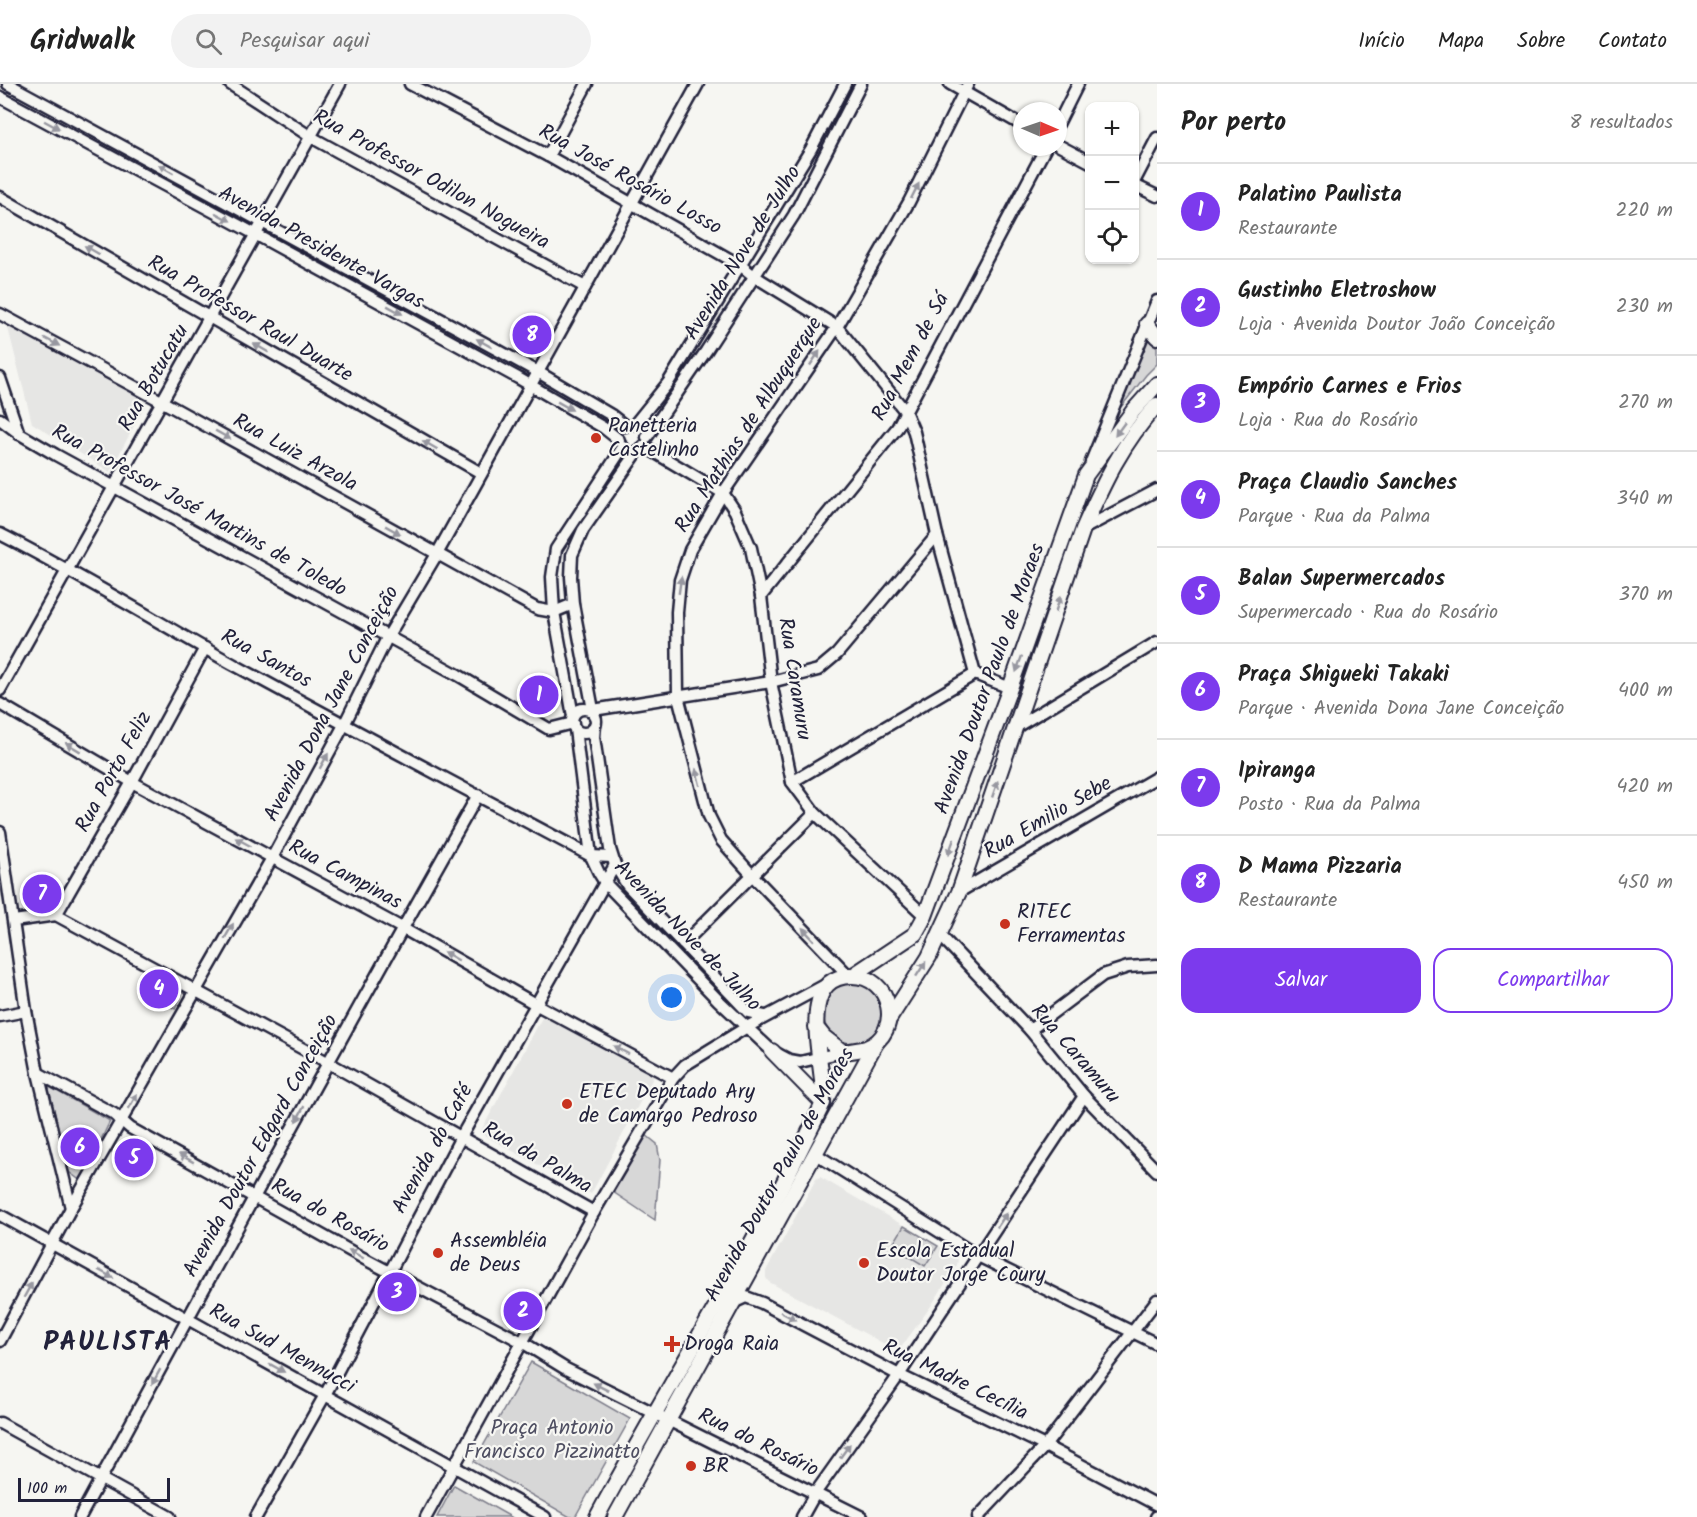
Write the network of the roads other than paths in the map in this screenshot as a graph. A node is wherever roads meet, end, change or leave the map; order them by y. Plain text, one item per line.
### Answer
1 (8, 84) edge
2 (230, 84) edge
3 (340, 84) edge
4 (410, 84) edge
5 (587, 84) edge
6 (698, 84) edge
7 (845, 84) edge
8 (861, 84) edge
9 (950, 84) edge
10 (1078, 84) edge
11 (966, 88) edge
12 (0, 97) edge
13 (1067, 106) edge
14 (1013, 119) edge
15 (311, 137) junction
16 (1157, 138) edge
17 (1067, 150) edge
18 (548, 156) junction
19 (1041, 156) edge
20 (1085, 160) edge
21 (1139, 174) edge
22 (1139, 187) edge
23 (1157, 196) edge
24 (0, 197) edge
25 (632, 203) junction
26 (262, 221) junction
27 (255, 234) junction
28 (740, 265) junction
29 (754, 276) junction
30 (585, 287) junction
31 (1157, 301) edge
32 (0, 314) edge
33 (209, 319) junction
34 (1147, 324) junction
35 (837, 327) junction
36 (1157, 337) edge
37 (538, 372) junction
38 (0, 378) edge
39 (1157, 384) edge
40 (530, 386) junction
41 (163, 402) junction
42 (1157, 405) edge
43 (905, 411) junction
44 (0, 419) edge
45 (630, 425) junction
46 (20, 434) junction
47 (621, 444) junction
48 (643, 444) junction
49 (481, 474) junction
50 (1086, 475) junction
51 (114, 486) junction
52 (1157, 490) edge
53 (723, 493) junction
54 (1083, 529) junction
55 (0, 534) edge
56 (937, 536) junction
57 (437, 554) junction
58 (69, 569) junction
59 (762, 596) junction
60 (573, 604) junction
61 (554, 612) junction
62 (387, 638) junction
63 (1155, 644) edge
64 (205, 648) junction
65 (975, 675) junction
66 (771, 682) junction
67 (1010, 688) junction
68 (0, 690) edge
69 (678, 696) junction
70 (0, 704) edge
71 (594, 717) junction
72 (574, 723) junction
73 (344, 725) junction
74 (1016, 727) junction
75 (1157, 777) edge
76 (132, 782) junction
77 (792, 782) junction
78 (478, 795) junction
79 (815, 813) junction
80 (0, 832) edge
81 (2, 852) edge
82 (591, 856) junction
83 (272, 858) junction
84 (614, 861) junction
85 (752, 875) junction
86 (606, 884) junction
87 (959, 892) junction
88 (56, 915) junction
89 (925, 916) junction
90 (14, 921) junction
91 (402, 928) junction
92 (940, 934) junction
93 (683, 944) junction
94 (1157, 964) edge
95 (850, 976) junction
96 (833, 981) junction
97 (195, 989) junction
98 (537, 1005) junction
99 (26, 1011) junction
100 (0, 1016) edge
101 (765, 1016) junction
102 (890, 1018) junction
103 (747, 1027) junction
104 (816, 1027) junction
105 (1030, 1030) junction
106 (876, 1042) junction
107 (772, 1051) junction
108 (843, 1052) junction
109 (820, 1059) junction
110 (329, 1063) junction
111 (38, 1073) junction
112 (673, 1078) junction
113 (1084, 1096) junction
114 (823, 1103) junction
115 (122, 1120) junction
116 (461, 1137) junction
117 (814, 1154) junction
118 (1157, 1171) edge
119 (254, 1196) junction
120 (71, 1208) junction
121 (594, 1212) junction
122 (0, 1215) edge
123 (53, 1244) junction
124 (978, 1256) junction
125 (389, 1271) junction
126 (1157, 1300) edge
127 (735, 1302) junction
128 (188, 1319) junction
129 (1131, 1331) junction
130 (0, 1341) edge
131 (522, 1342) junction
132 (1157, 1344) edge
133 (899, 1376) junction
134 (325, 1395) junction
135 (653, 1413) junction
136 (669, 1421) junction
137 (0, 1423) edge
138 (1045, 1446) junction
139 (455, 1467) junction
140 (100, 1479) junction
141 (816, 1492) junction
142 (1157, 1505) edge
143 (80, 1517) edge
144 (170, 1517) edge
145 (256, 1517) edge
146 (426, 1517) edge
147 (545, 1517) edge
148 (597, 1517) edge
149 (615, 1517) edge
150 (802, 1517) edge
151 (862, 1517) edge
152 (978, 1517) edge

26 -> 1 street, Avenida Presidente Vargas
2 - 15 street, Rua Professor Odilon Nogueira
3 - 15 street, Rua Botucatu
4 - 18 street, Rua José Rosário Losso
5 - 18 street
6 - 25 street, Avenida Dona Jane Conceição
7 - 28 street, Avenida Nove de Julho
8 - 29 street, Avenida Nove de Julho
9 - 11 street
10 - 13 street
11 - 14 street
35 -> 11 street, Rua Mathias de Albuquerque
12 -> 27 street, Avenida Presidente Vargas
15 - 26 street, Rua Botucatu
15 - 30 street, Rua Professor Odilon Nogueira
16 - 21 street
17 - 20 street
18 - 25 street, Rua José Rosário Losso
19 - 43 street, Rua Mem de Sá
22 - 23 street
33 -> 24 street, Rua Professor Raul Duarte
25 - 28 street, Rua José Rosário Losso
25 - 30 street, Avenida Dona Jane Conceição
26 - 27 street, Rua Botucatu
37 -> 26 street, Avenida Presidente Vargas
27 - 33 street, Rua Botucatu
27 -> 40 street, Avenida Presidente Vargas
28 - 29 street, Rua José Rosário Losso
28 - 45 street, Avenida Nove de Julho
29 - 35 street, Rua José Rosário Losso
29 - 48 street, Avenida Nove de Julho
30 - 37 street, Avenida Dona Jane Conceição
31 - 34 street
32 -> 41 street, Rua Luiz Arzola
33 - 41 street, Rua Botucatu
49 -> 33 street, Rua Professor Raul Duarte
34 - 36 main road
34 - 50 street
35 - 43 street, Rua José Rosário Losso
53 -> 35 street, Rua Mathias de Albuquerque
37 - 40 street, Avenida Dona Jane Conceição
37 - 45 street, Avenida Presidente Vargas
38 - 46 street
39 -> 50 main road, Avenida Doutor Paulo de Moraes
40 -> 47 street, Avenida Presidente Vargas
40 - 49 street, Avenida Dona Jane Conceição
41 - 51 street, Rua Botucatu
41 -> 57 street, Rua Luiz Arzola
42 - 54 main road, Avenida Doutor Paulo de Moraes
43 - 56 street, Rua José Rosário Losso
43 - 59 street, Rua Mem de Sá
44 - 46 street, Rua Professor José Martins de Toledo
45 - 47 street
45 - 48 street
46 - 51 street, Rua Professor José Martins de Toledo
47 - 48 street
47 - 61 street, Avenida Nove de Julho
48 - 53 street, Rua Caramuru
48 - 60 street, Avenida Nove de Julho
49 - 57 street, Avenida Dona Jane Conceição
50 -> 67 main road, Avenida Doutor Paulo de Moraes
51 - 58 street, Rua Botucatu
51 - 62 street, Rua Professor José Martins de Toledo
52 - 54 street
53 - 59 street, Rua Caramuru
69 -> 53 street, Rua Mathias de Albuquerque
74 -> 54 main road, Avenida Doutor Paulo de Moraes
55 - 58 street, Rua Santos
56 - 65 street, Rua José Rosário Losso
56 - 66 street
57 - 61 street, Rua Luiz Arzola
57 - 62 street, Avenida Dona Jane Conceição
58 - 64 street, Rua Santos
58 - 68 street, Rua Botucatu
59 - 66 street, Rua Caramuru
60 - 61 street
60 - 71 street, Avenida Nove de Julho
61 - 72 street, Avenida Nove de Julho
62 - 72 street, Rua Professor José Martins de Toledo
62 - 73 street, Avenida Dona Jane Conceição
63 - 74 street
64 - 73 street, Rua Santos
64 - 76 street, Rua Porto Feliz
65 - 67 street
65 - 77 street
66 - 69 street
66 - 77 street, Rua Caramuru
67 -> 89 main road, Avenida Doutor Paulo de Moraes
69 - 71 street
85 -> 69 street, Rua Mathias de Albuquerque
76 -> 70 street, Rua Campinas
71 - 72 street
71 - 72 street
71 - 84 street, Avenida Nove de Julho
72 - 82 street, Avenida Nove de Julho
73 - 78 street, Rua Santos
83 -> 73 street, Avenida Dona Jane Conceição
87 -> 74 main road, Avenida Doutor Paulo de Moraes
75 - 87 street, Rua Emilio Sebe
83 -> 76 street, Rua Campinas
76 - 88 street, Rua Porto Feliz
77 - 79 street, Rua Caramuru
78 - 82 street, Rua Santos
78 - 91 street, Avenida Doutor Edgard Conceição
79 - 85 street
79 - 89 street, Rua Caramuru
80 - 81 street
81 - 90 street
82 - 84 street, Rua Santos
82 - 86 street, Avenida Nove de Julho
83 - 91 street, Rua Campinas
97 -> 83 street, Avenida Dona Jane Conceição
84 - 86 street, Avenida do Café
84 - 93 street, Avenida Nove de Julho
85 - 93 street
95 -> 85 street, Rua Mathias de Albuquerque
86 - 98 street, Avenida do Café
86 - 103 street, Avenida Nove de Julho
87 - 92 main road, Avenida Doutor Paulo de Moraes
88 - 90 street
88 - 97 street, Rua da Palma
89 - 95 main road, Avenida Doutor Paulo de Moraes
90 - 99 street
98 -> 91 street, Rua Campinas
91 - 110 street, Avenida Doutor Edgard Conceição
102 -> 92 main road, Avenida Doutor Paulo de Moraes
92 - 105 street, Rua Caramuru
93 - 101 street, Avenida Nove de Julho
94 - 105 street
95 - 96 main road
95 - 102 main road
96 - 101 street
96 - 104 main road
97 - 110 street, Rua da Palma
115 -> 97 street, Avenida Dona Jane Conceição
112 -> 98 street, Rua Campinas
98 - 116 street, Avenida do Café
99 - 100 street
99 - 111 street
101 - 103 street
102 - 106 main road
103 - 107 street, Avenida Nove de Julho
103 - 112 street
104 - 108 main road
104 - 109 main road, Avenida Doutor Paulo de Moraes
105 - 113 street, Rua Caramuru
106 - 108 main road
106 - 117 main road, Avenida Doutor Paulo de Moraes
107 - 109 street, Avenida Nove de Julho
107 - 114 main road
108 - 109 street, Avenida Nove de Julho
109 - 114 main road, Avenida Doutor Paulo de Moraes
110 - 116 street, Rua da Palma
110 -> 119 street, Avenida Doutor Edgard Conceição
111 - 115 street, Rua do Rosário
111 - 120 street
112 - 121 street
113 - 118 street, Rua Caramuru
124 -> 113 street
114 - 135 main road, Avenida Doutor Paulo de Moraes
119 -> 115 street, Rua do Rosário
115 - 120 street, Avenida Dona Jane Conceição
116 - 121 street, Rua da Palma
116 - 125 street, Avenida do Café
117 - 124 street
117 - 127 main road, Avenida Doutor Paulo de Moraes
125 -> 119 street, Rua do Rosário
119 - 128 street, Avenida Doutor Edgard Conceição
120 - 123 street, Avenida Dona Jane Conceição
121 - 131 street
122 - 123 street, Rua Sud Mennucci
123 -> 128 street, Rua Sud Mennucci
130 -> 123 street, Avenida Dona Jane Conceição
124 - 129 street
124 - 133 street
125 - 131 street, Rua do Rosário
125 - 134 street, Avenida do Café
126 - 129 street
127 -> 133 street, Rua Madre Cecília
127 - 136 main road, Avenida Doutor Paulo de Moraes
128 -> 134 street, Rua Sud Mennucci
128 -> 140 street, Avenida Doutor Edgard Conceição
129 - 132 street
129 - 138 street
135 -> 131 street, Rua do Rosário
131 - 139 street
133 - 138 street, Rua Madre Cecília
141 -> 133 street
134 - 139 street, Rua Sud Mennucci
134 - 145 street, Avenida do Café
135 - 136 street, Rua do Rosário
135 - 148 main road, Avenida Doutor Paulo de Moraes
136 - 141 street, Rua do Rosário
136 - 149 main road, Avenida Doutor Paulo de Moraes
137 - 140 street
138 - 142 street, Rua Madre Cecília
138 - 152 street
139 - 146 street
139 - 147 street, Rua Sud Mennucci
140 - 143 street, Avenida Doutor Edgard Conceição
140 - 144 street
141 - 150 street
141 - 151 street, Rua do Rosário

